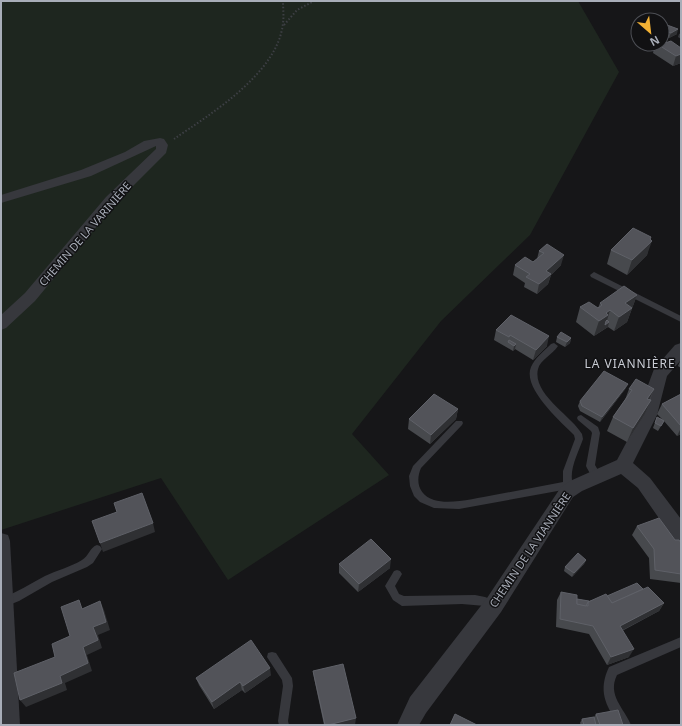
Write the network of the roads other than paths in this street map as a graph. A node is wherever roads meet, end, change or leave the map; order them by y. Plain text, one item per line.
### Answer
1 (1, 199) edge
2 (594, 275) dead end
3 (681, 319) edge
4 (1, 324) edge
5 (554, 346) dead end
6 (681, 349) edge
7 (581, 418) dead end
8 (459, 422) dead end
9 (623, 465) junction
10 (598, 477) junction
11 (569, 488) junction
12 (681, 534) edge
13 (1, 541) edge
14 (96, 549) dead end
15 (397, 574) dead end
16 (4, 602) junction
17 (494, 605) junction
18 (681, 642) edge
19 (272, 656) dead end
20 (9, 725) edge
21 (284, 725) edge
22 (408, 725) edge
23 (626, 725) edge

1 - 4 street, CHEMIN DE LA VARINIÈRE
2 - 3 lane
5 - 11 lane
6 - 9 street
7 - 10 lane
8 - 11 lane
9 - 10 street, CHEMIN DE LA VIANNIÈRE
9 - 12 street
10 - 11 street, CHEMIN DE LA VIANNIÈRE
11 - 17 street, CHEMIN DE LA VIANNIÈRE
13 - 16 street
14 - 16 lane
15 - 17 lane
16 - 20 street
17 - 22 street, CHEMIN DE LA VIANNIÈRE
18 - 23 lane
19 - 21 lane

